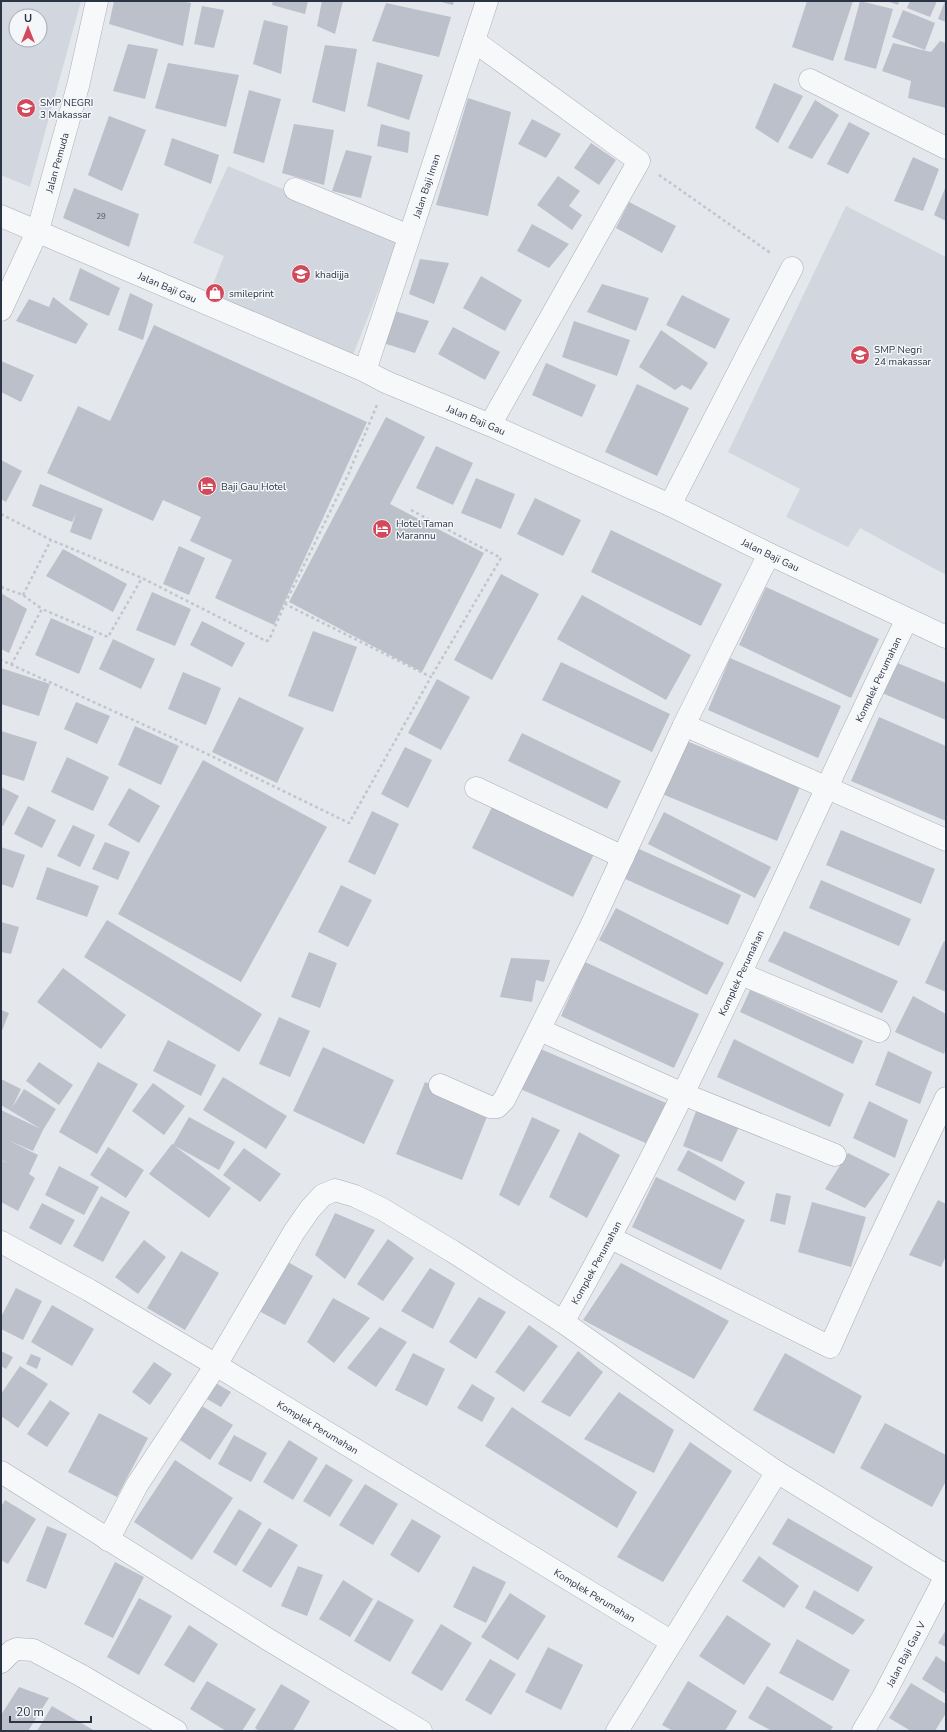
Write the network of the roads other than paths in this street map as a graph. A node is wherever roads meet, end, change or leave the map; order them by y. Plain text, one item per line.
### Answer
1 (97, 1) edge
2 (487, 1) edge
3 (474, 41) junction
4 (810, 80) dead end
5 (946, 148) edge
6 (295, 189) dead end
7 (1, 216) edge
8 (38, 230) junction
9 (409, 236) junction
10 (792, 268) road end
11 (1, 310) edge
12 (364, 371) junction
13 (490, 425) junction
14 (670, 505) junction
15 (769, 554) junction
16 (907, 619) junction
17 (946, 636) edge
18 (684, 724) junction
19 (476, 788) dead end
20 (827, 789) junction
21 (946, 840) edge
22 (623, 857) junction
23 (741, 974) junction
24 (540, 1030) junction
25 (879, 1032) dead end
26 (440, 1085) dead end
27 (683, 1094) junction
28 (946, 1098) edge
29 (835, 1155) dead end
30 (611, 1238) junction
31 (1, 1242) edge
32 (563, 1322) junction
33 (216, 1365) junction
34 (1, 1472) edge
35 (777, 1472) junction
36 (108, 1540) junction
37 (946, 1576) edge
38 (672, 1642) junction
39 (1, 1662) edge
40 (176, 1731) edge
41 (421, 1731) edge
42 (617, 1731) edge
43 (863, 1731) edge

1 - 8 street, Jalan Pemuda
2 - 3 street, Jalan Baji Iman
3 - 9 street, Jalan Baji Iman
3 - 13 street
4 - 5 street
6 - 9 street
7 - 8 street, Jalan Baji Gau
8 - 11 street, Jalan Pemuda
8 - 12 street, Jalan Baji Gau
9 - 12 street, Jalan Baji Iman
10 - 14 street
12 - 13 street, Jalan Baji Gau
13 - 14 street, Jalan Baji Gau
14 - 15 street, Jalan Baji Gau
15 - 16 street, Jalan Baji Gau
15 - 18 street
16 - 17 street, Jalan Baji Gau
16 - 20 street, Komplek Perumahan
18 - 20 street
18 - 22 street
19 - 22 street
20 - 21 street
20 - 23 street, Komplek Perumahan
22 - 24 street
23 - 25 street
23 - 27 street, Komplek Perumahan
24 - 26 street
24 - 27 street
27 - 29 street
27 - 30 street, Komplek Perumahan
28 - 30 street
30 - 32 street, Komplek Perumahan
31 - 33 street, Komplek Perumahan
32 - 33 street
32 - 35 street
33 - 36 street
33 - 38 street, Komplek Perumahan
34 - 36 street
35 - 37 street
35 - 38 street
36 - 41 street
37 - 43 street, Jalan Baji Gau V
38 - 42 street
39 - 40 street

